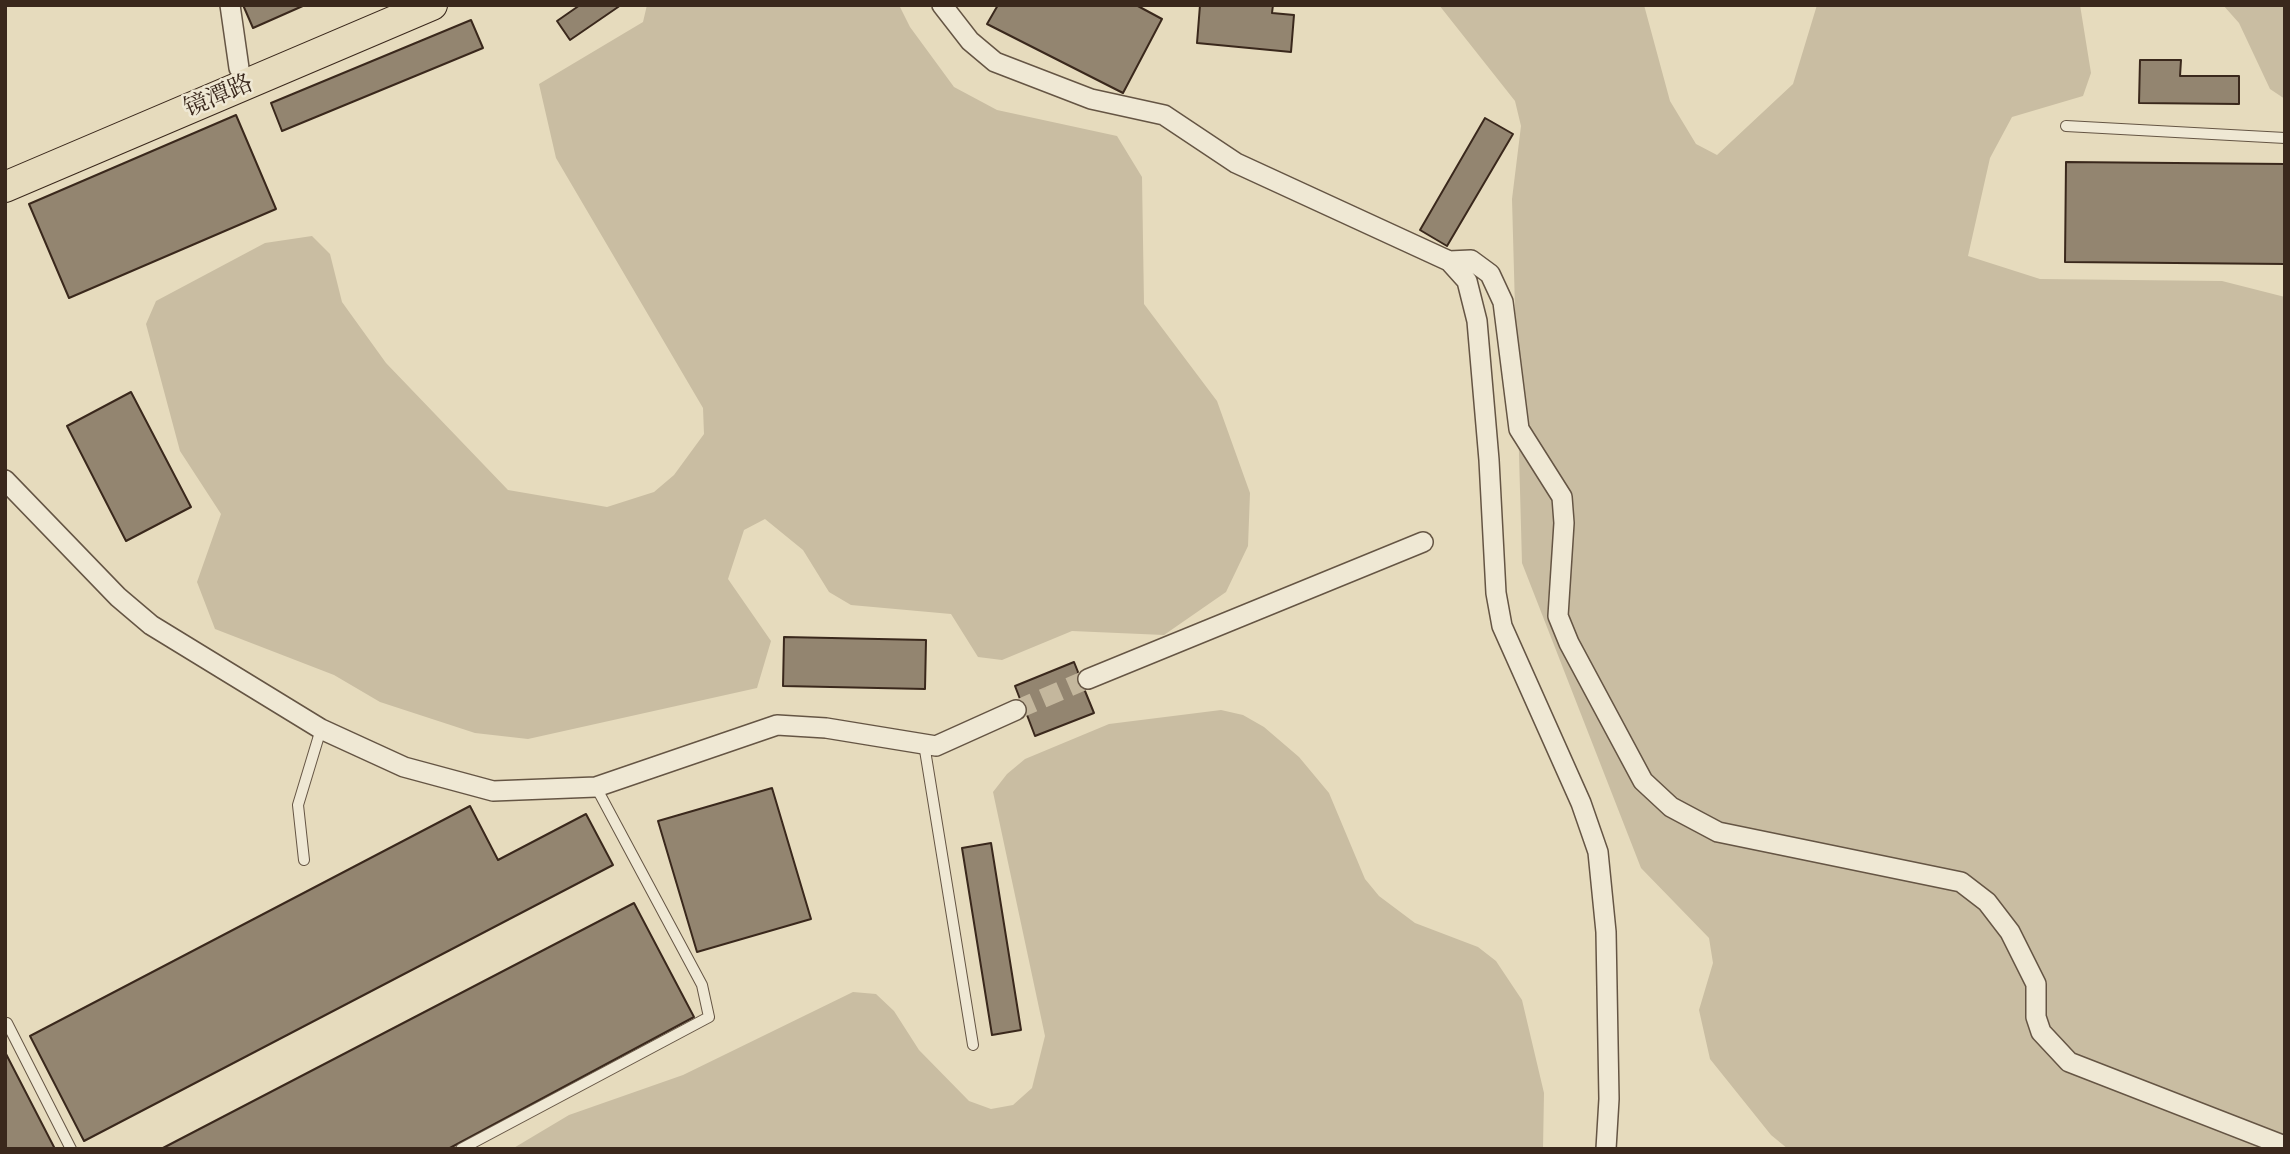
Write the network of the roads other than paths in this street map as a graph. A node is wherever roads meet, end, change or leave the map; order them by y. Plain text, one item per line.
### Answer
1 (230, 5) edge
2 (390, 5) edge
3 (432, 5) edge
4 (942, 5) edge
5 (239, 68) junction
6 (2066, 126) dead end
7 (2285, 138) edge
8 (5, 166) edge
9 (5, 187) edge
10 (1449, 261) junction
11 (5, 480) edge
12 (1423, 542) dead end
13 (1087, 679) tunnel mouth
14 (1016, 709) tunnel mouth
15 (321, 729) junction
16 (924, 744) junction
17 (596, 787) junction
18 (304, 860) dead end
19 (7, 1023) dead end
20 (973, 1045) dead end
21 (2285, 1146) edge
22 (71, 1149) edge
23 (461, 1149) edge
24 (1606, 1149) edge

1 - 5 street
2 - 5 main road, 镜潭路
3 - 9 main road, 镜潭路
4 - 10 street
5 - 8 main road, 镜潭路
6 - 7 lane
10 - 21 street
10 - 24 street
11 - 15 street
12 - 13 street
14 - 16 street
15 - 17 street
15 - 18 lane
16 - 17 street
16 - 20 lane
17 - 23 lane
19 - 22 lane

